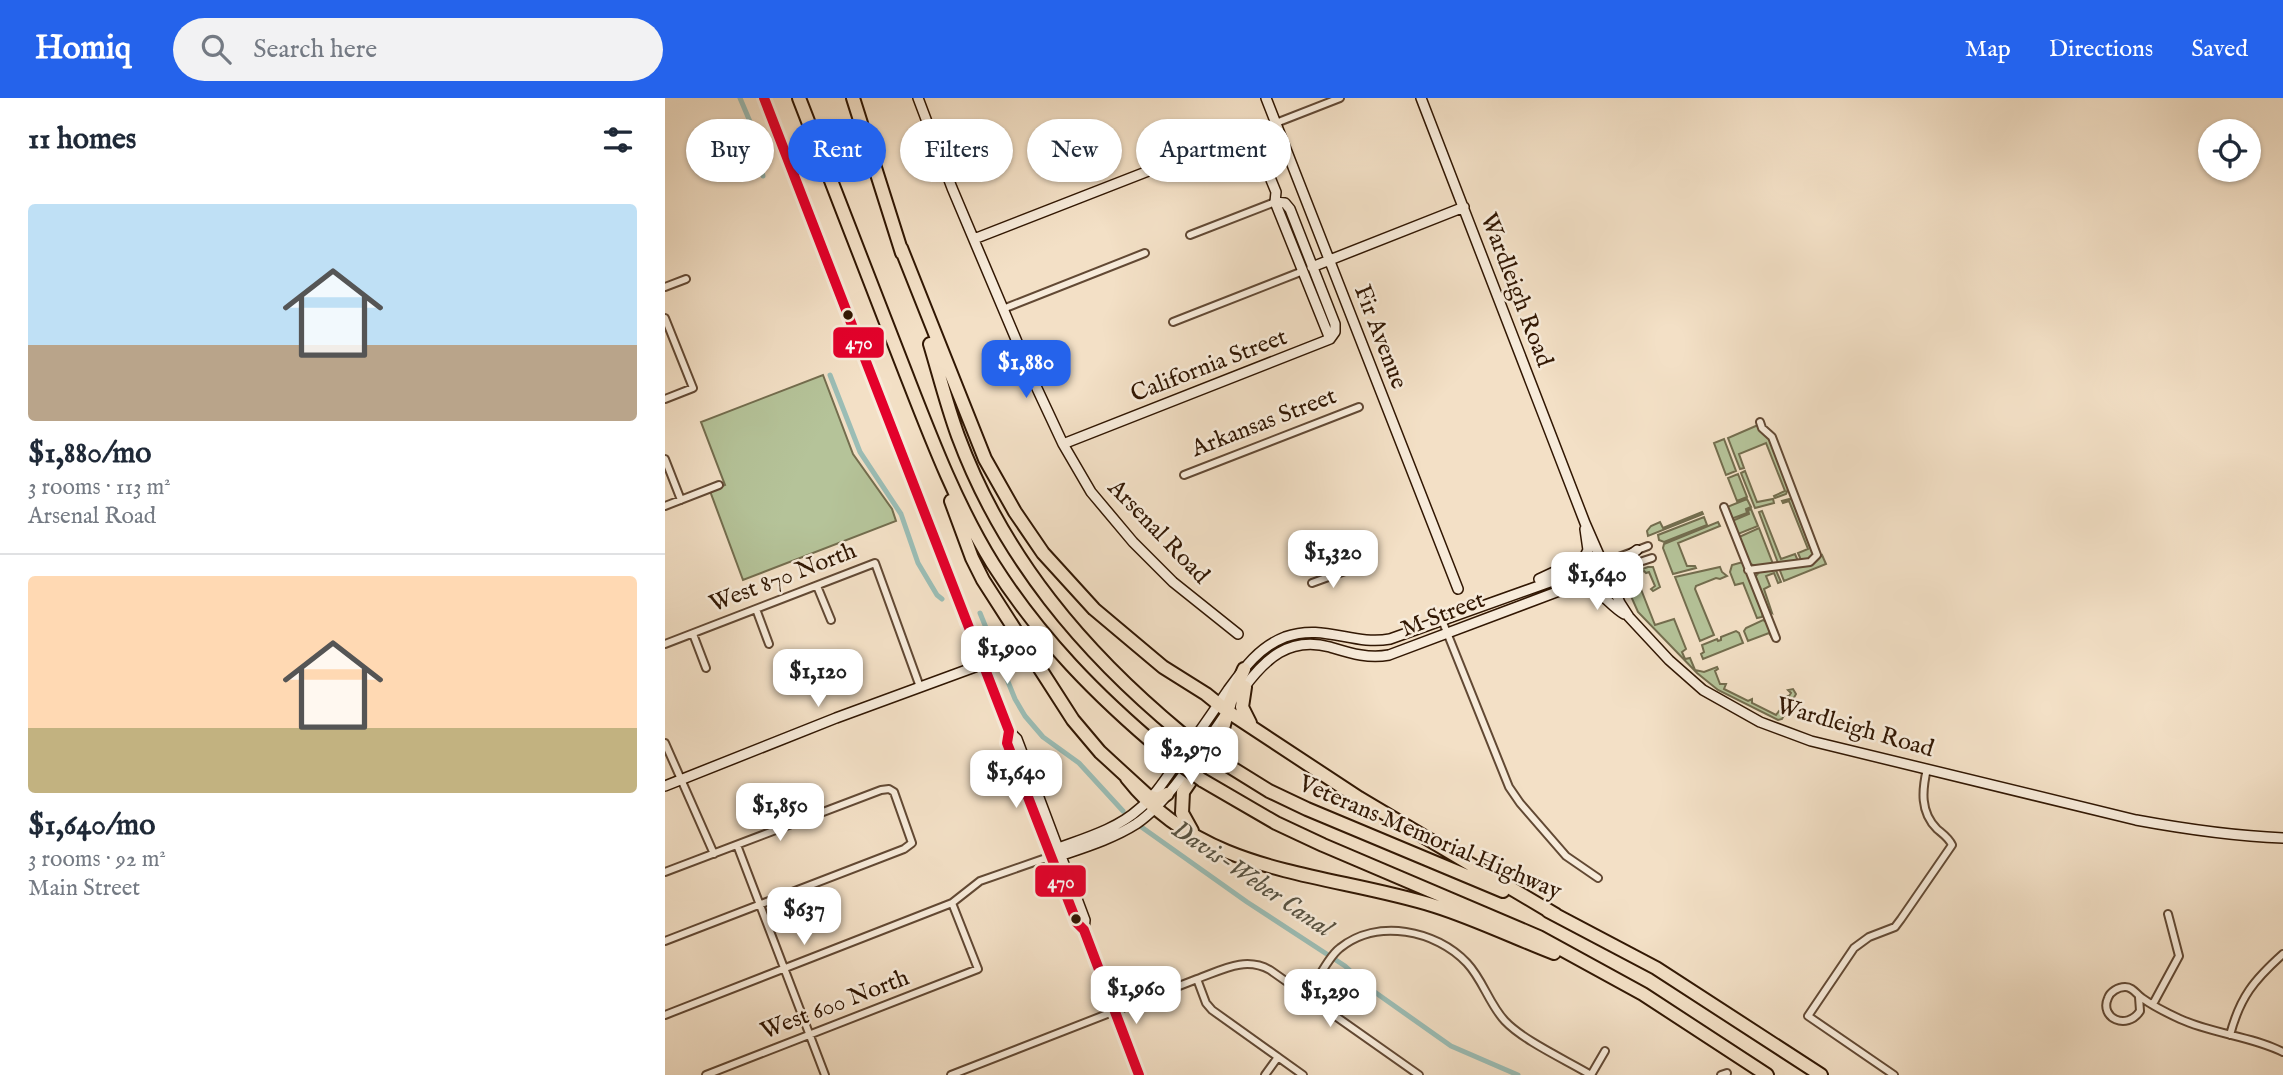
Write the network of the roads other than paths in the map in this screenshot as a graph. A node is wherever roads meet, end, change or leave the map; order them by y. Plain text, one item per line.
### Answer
1 (764, 98) edge
2 (799, 98) edge
3 (853, 98) edge
4 (918, 98) edge
5 (1266, 98) edge
6 (1340, 98) edge
7 (1421, 98) edge
8 (1274, 119) edge
9 (1286, 119) edge
10 (1291, 162) edge
11 (1275, 202) junction
12 (1464, 207) junction
13 (1190, 235) dead end
14 (974, 239) junction
15 (901, 248) junction
16 (1145, 253) dead end
17 (1329, 260) junction
18 (1308, 269) junction
19 (687, 279) dead end
20 (665, 287) edge
21 (1003, 309) junction
22 (666, 321) edge
23 (1173, 322) dead end
24 (665, 399) edge
25 (1359, 407) dead end
26 (1760, 422) dead end
27 (928, 431) junction
28 (1063, 444) junction
29 (665, 459) edge
30 (1184, 475) dead end
31 (719, 485) dead end
32 (681, 499) junction
33 (665, 506) edge
34 (1724, 508) dead end
35 (1585, 523) junction
36 (1648, 546) dead end
37 (1637, 550) junction
38 (1653, 558) dead end
39 (1603, 563) junction
40 (1748, 570) junction
41 (1345, 571) dead end
42 (1609, 575) junction
43 (1312, 583) dead end
44 (817, 586) junction
45 (1573, 587) junction
46 (1458, 589) dead end
47 (1517, 592) junction
48 (756, 610) junction
49 (1629, 617) junction
50 (831, 620) dead end
51 (1442, 620) junction
52 (693, 634) junction
53 (1238, 634) dead end
54 (1447, 634) junction
55 (1776, 638) dead end
56 (665, 644) edge
57 (769, 644) dead end
58 (983, 664) junction
59 (706, 668) dead end
60 (1247, 678) junction
61 (920, 687) junction
62 (1223, 708) junction
63 (1254, 729) junction
64 (1009, 731) junction
65 (665, 743) edge
66 (1927, 769) junction
67 (681, 779) junction
68 (665, 786) edge
69 (1167, 794) joint
70 (1149, 803) junction
71 (2283, 838) edge
72 (737, 845) junction
73 (1215, 847) junction
74 (1060, 852) junction
75 (714, 854) junction
76 (1048, 857) junction
77 (665, 872) edge
78 (1598, 878) dead end
79 (952, 903) junction
80 (760, 905) junction
81 (2168, 914) dead end
82 (1556, 915) junction
83 (1084, 930) junction
84 (665, 941) edge
85 (2283, 954) edge
86 (785, 969) junction
87 (1607, 974) junction
88 (1197, 979) junction
89 (1307, 996) junction
90 (2139, 997) junction
91 (2153, 1004) junction
92 (1115, 1011) junction
93 (2140, 1011) junction
94 (665, 1015) edge
95 (2230, 1035) junction
96 (810, 1036) junction
97 (1605, 1051) dead end
98 (2283, 1052) edge
99 (1278, 1057) junction
100 (706, 1075) edge
101 (825, 1075) edge
102 (951, 1075) edge
103 (1139, 1075) edge
104 (1265, 1075) edge
105 (1303, 1075) edge
106 (1419, 1075) edge
107 (1591, 1075) edge
108 (1767, 1075) edge
109 (1821, 1075) edge
110 (1894, 1075) edge

1 - 58 main road
2 - 27 highway, Veterans Memorial Highway
3 - 15 highway, Veterans Memorial Highway
4 - 14 main road, Arsenal Road
5 - 8 main road, Fir Avenue
6 - 9 street
7 - 12 main road, Wardleigh Road
10 - 17 main road, Fir Avenue
11 - 13 street
11 - 14 main road
11 - 18 main road
12 - 17 main road
12 - 35 main road, Wardleigh Road
14 - 21 main road, Arsenal Road
15 - 62 highway
15 - 82 highway, Veterans Memorial Highway, bridge
16 - 21 street
17 - 18 main road
17 - 46 main road, Fir Avenue
18 - 23 street
18 - 28 main road, California Street
19 - 20 street
21 - 28 main road, Arsenal Road
22 - 24 street
25 - 30 street, Arkansas Street
26 - 40 street
27 - 70 highway
27 - 87 highway, Veterans Memorial Highway, bridge
28 - 53 main road, Arsenal Road
29 - 32 street
31 - 32 street
32 - 33 street
34 - 40 street
35 - 39 main road, Wardleigh Road
35 - 47 main road
36 - 37 street, M Street
37 - 39 street, M Street
37 - 42 main road
38 - 42 street, M Street
39 - 42 main road, Wardleigh Road
39 - 45 main road
39 - 47 main road, M Street
40 - 55 street
41 - 43 street
42 - 45 main road, M Street
42 - 49 main road, Wardleigh Road
44 - 48 street, West 870 North
44 - 50 street
44 - 61 street, West 870 North
45 - 49 main road
45 - 54 main road, M Street
47 - 51 main road, M Street
48 - 52 street, West 870 North
48 - 57 street
49 - 66 main road, Wardleigh Road
51 - 54 street
51 - 60 main road, M Street
52 - 56 street, West 870 North
52 - 59 street
54 - 60 main road, M Street
54 - 78 street
58 - 61 main road
58 - 64 main road
60 - 62 highway
60 - 63 highway
61 - 67 main road
62 - 63 highway
62 - 69 main road
62 - 70 main road
62 - 73 highway
63 - 82 highway
64 - 74 main road
64 - 76 main road
65 - 67 street
66 - 71 main road, Wardleigh Road
66 - 110 street
67 - 68 main road
67 - 75 street
69 - 70 highway
70 - 73 highway
70 - 74 main road
72 - 75 street
72 - 80 street
72 - 80 street
73 - 87 highway
74 - 76 main road
74 - 83 main road
75 - 77 street
76 - 79 street
76 - 83 main road
79 - 86 street
79 - 96 street, West 600 North
80 - 84 street
80 - 86 street
81 - 91 street
82 - 109 highway, Veterans Memorial Highway
83 - 92 main road
85 - 95 street
86 - 94 street
86 - 96 street
87 - 108 highway, Veterans Memorial Highway
88 - 89 street
88 - 92 street
88 - 99 street
89 - 106 street
89 - 107 street
90 - 91 street
90 - 93 street
90 - 93 street
91 - 93 street
91 - 95 street
92 - 102 street
92 - 103 main road
95 - 98 street
96 - 100 street, West 600 North
96 - 101 street
97 - 107 street
99 - 104 street
99 - 105 street

